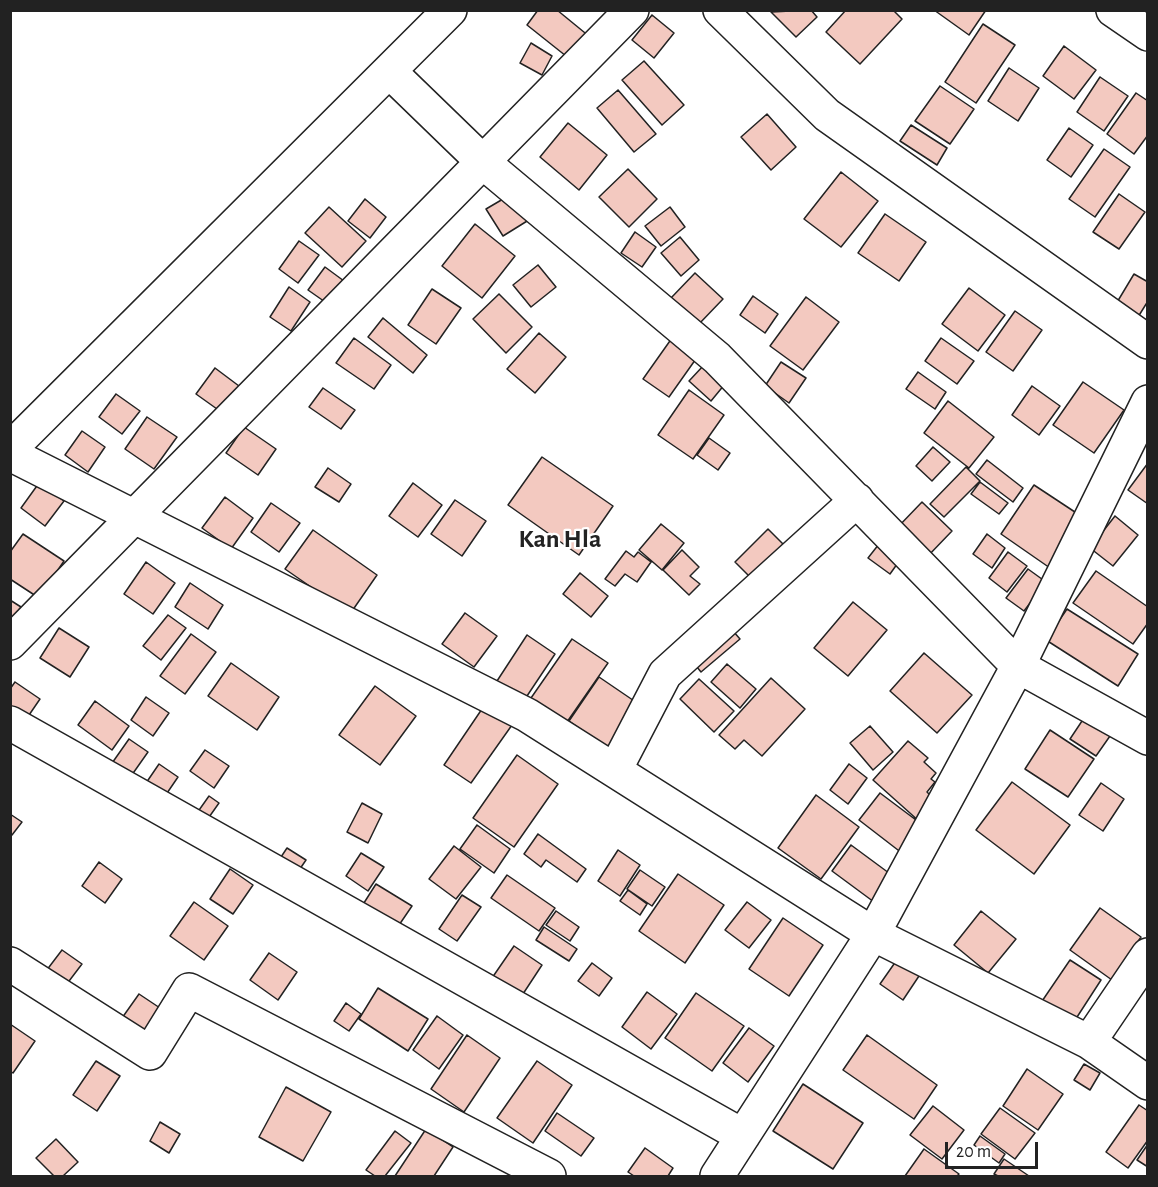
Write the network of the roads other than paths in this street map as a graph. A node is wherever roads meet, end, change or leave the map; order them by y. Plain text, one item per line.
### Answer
1 (450, 10) edge
2 (632, 10) edge
3 (720, 10) edge
4 (1113, 10) edge
5 (1148, 34) edge
6 (389, 71) junction
7 (484, 163) junction
8 (1148, 342) edge
9 (1148, 402) edge
10 (10, 449) edge
11 (10, 454) edge
12 (856, 500) junction
13 (133, 516) junction
14 (10, 643) edge
15 (1018, 666) junction
16 (10, 723) edge
17 (1148, 738) edge
18 (615, 770) junction
19 (873, 934) junction
20 (1148, 955) edge
21 (10, 964) edge
22 (1089, 1042) junction
23 (1148, 1083) edge
24 (743, 1136) junction
25 (549, 1176) edge
26 (717, 1176) edge

1 - 6 main road
2 - 7 main road
3 - 8 main road
4 - 5 main road
6 - 7 main road
6 - 10 main road
7 - 12 main road
7 - 13 main road
9 - 15 main road
11 - 13 main road
12 - 15 main road
12 - 18 main road
13 - 14 main road
13 - 18 main road
15 - 17 main road
15 - 19 main road
16 - 24 main road
18 - 19 main road
19 - 22 main road
19 - 24 main road
20 - 22 main road
21 - 25 main road
22 - 23 main road
24 - 26 main road

